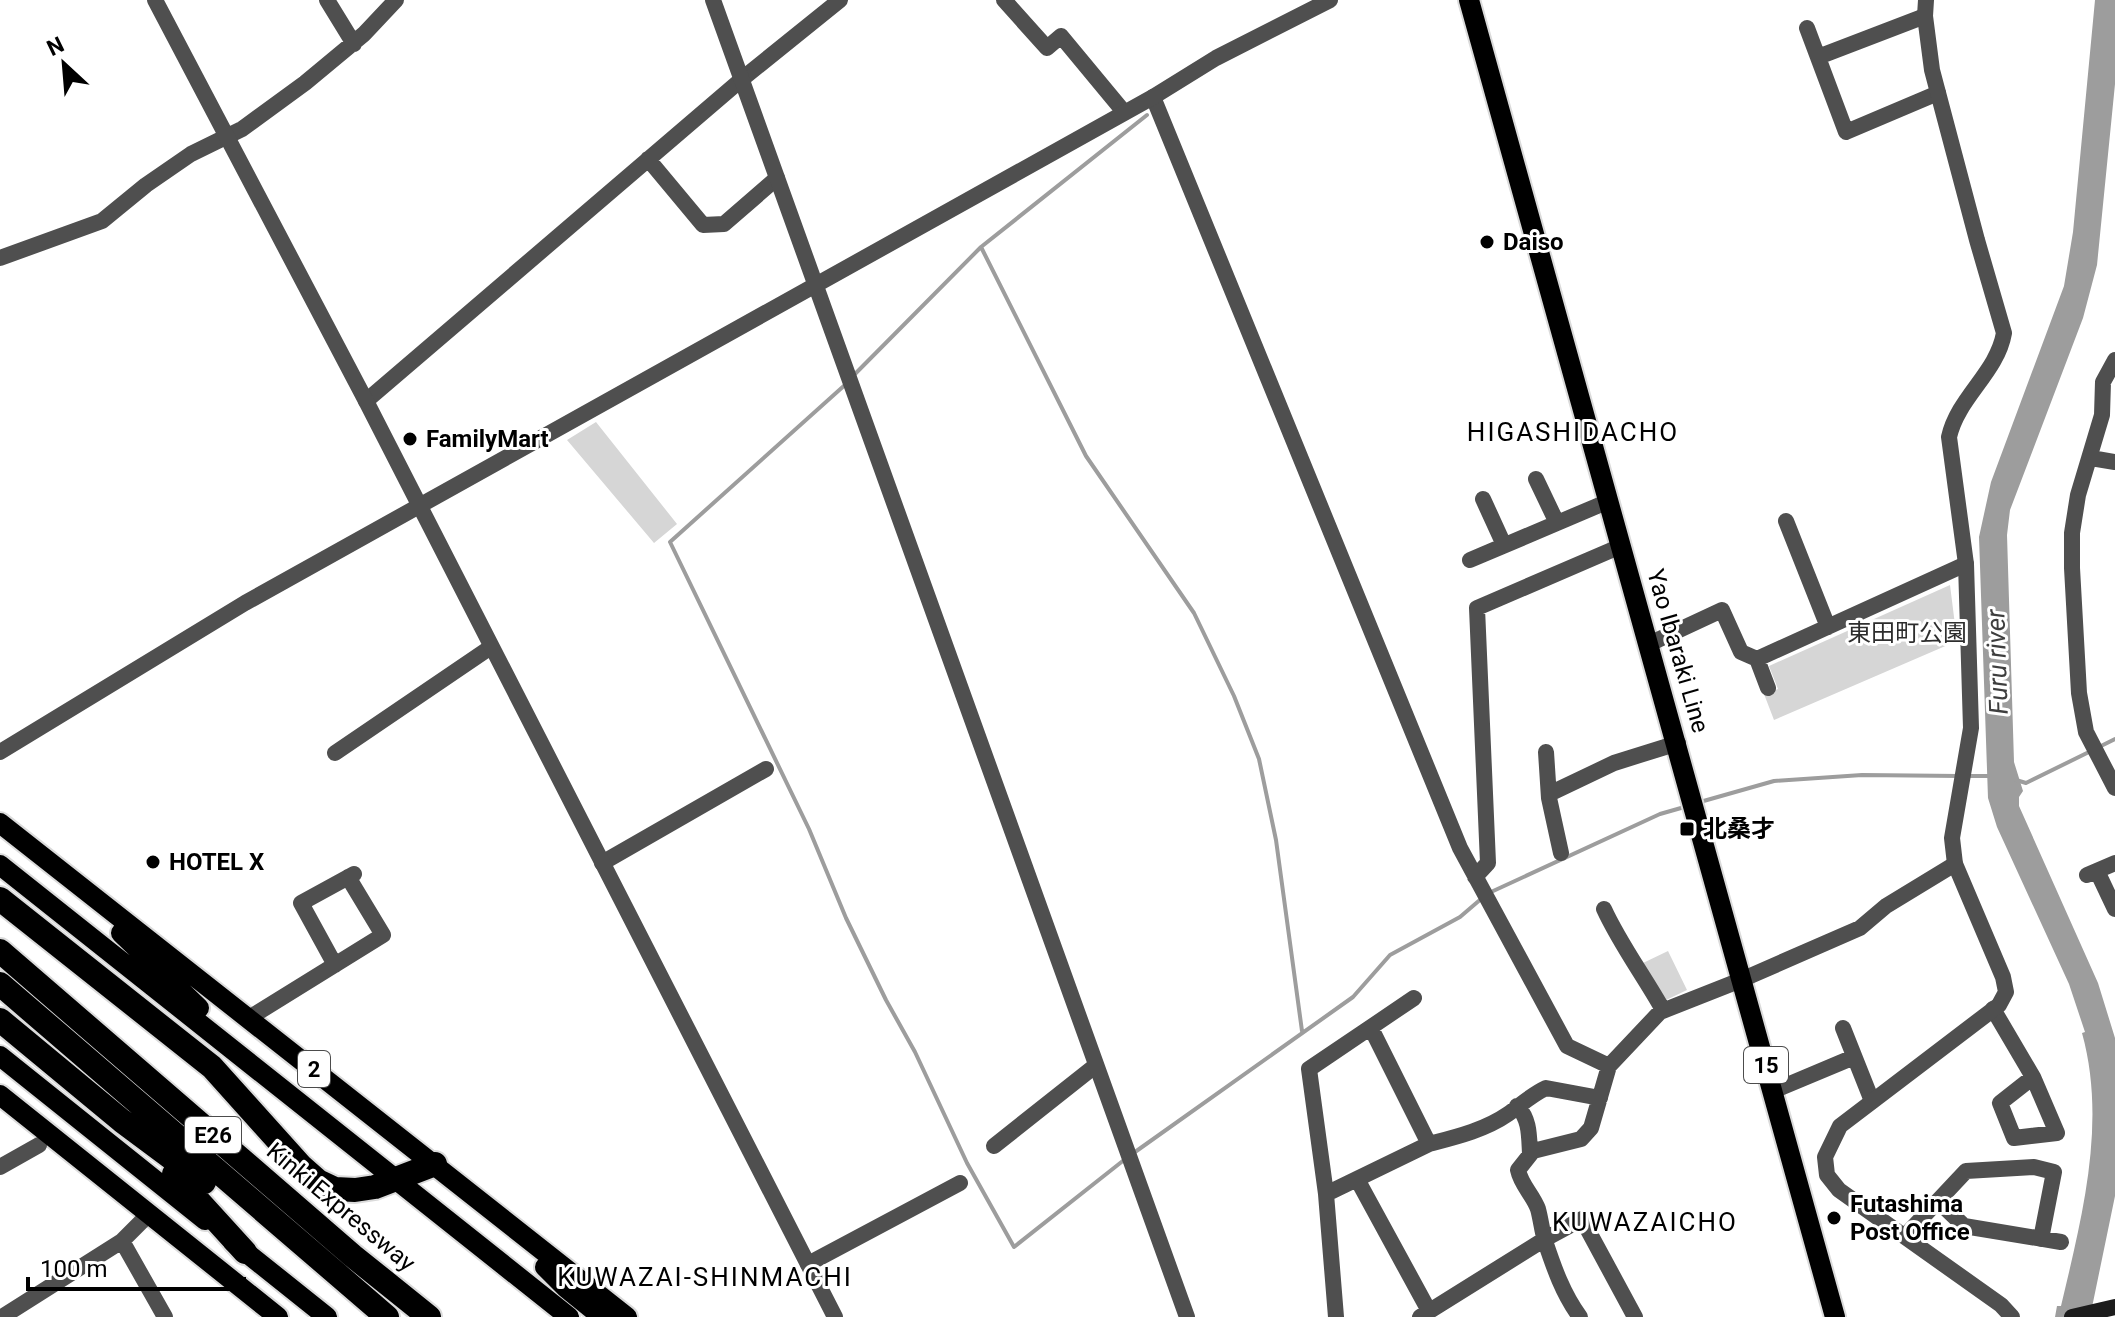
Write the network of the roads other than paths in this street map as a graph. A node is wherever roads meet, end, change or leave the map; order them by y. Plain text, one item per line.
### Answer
1 (155, 0) edge
2 (327, 0) edge
3 (396, 0) edge
4 (713, 0) edge
5 (840, 0) edge
6 (1004, 0) edge
7 (1330, 0) edge
8 (1469, 0) edge
9 (1926, 8) edge
10 (1807, 28) dead end
11 (354, 44) junction
12 (1818, 57) junction
13 (742, 79) junction
14 (1938, 93) junction
15 (1153, 97) junction
16 (1124, 112) junction
17 (227, 137) junction
18 (648, 159) junction
19 (777, 178) junction
20 (0, 258) edge
21 (814, 285) junction
22 (2115, 360) edge
23 (366, 401) junction
24 (2091, 458) junction
25 (2115, 462) edge
26 (1536, 479) dead end
27 (1483, 499) dead end
28 (1609, 501) junction
29 (419, 506) junction
30 (1786, 521) dead end
31 (1557, 523) junction
32 (1504, 545) junction
33 (1621, 546) junction
34 (1470, 560) dead end
35 (1966, 564) junction
36 (1828, 627) junction
37 (1649, 644) junction
38 (491, 647) junction
39 (1757, 659) junction
40 (1768, 688) dead end
41 (1678, 743) junction
42 (0, 752) edge
43 (1546, 752) dead end
44 (335, 753) dead end
45 (2102, 753) edge
46 (766, 769) dead end
47 (2115, 788) edge
48 (1549, 794) junction
49 (0, 823) edge
50 (35, 849) junction
51 (1561, 853) dead end
52 (602, 863) junction
53 (2115, 863) edge
54 (1955, 864) junction
55 (0, 865) edge
56 (1481, 889) junction
57 (0, 899) edge
58 (1604, 909) dead end
59 (2115, 909) edge
60 (0, 951) edge
61 (335, 965) junction
62 (1741, 980) junction
63 (0, 984) edge
64 (1414, 998) dead end
65 (1993, 1009) junction
66 (1663, 1010) junction
67 (249, 1018) junction
68 (0, 1020) edge
69 (1371, 1028) junction
70 (1843, 1028) dead end
71 (0, 1056) edge
72 (1854, 1057) junction
73 (1095, 1066) junction
74 (1609, 1066) junction
75 (263, 1072) junction
76 (2033, 1077) dead end
77 (1773, 1091) junction
78 (0, 1095) edge
79 (1600, 1098) junction
80 (1872, 1101) junction
81 (1517, 1106) junction
82 (122, 1121) junction
83 (1429, 1144) junction
84 (39, 1145) dead end
85 (994, 1146) dead end
86 (1530, 1154) junction
87 (435, 1164) junction
88 (0, 1167) edge
89 (1357, 1179) junction
90 (394, 1180) junction
91 (960, 1183) dead end
92 (1326, 1194) junction
93 (1938, 1201) junction
94 (148, 1215) junction
95 (502, 1220) junction
96 (1905, 1236) junction
97 (1545, 1239) junction
98 (2041, 1239) junction
99 (122, 1241) junction
100 (2061, 1242) dead end
101 (245, 1252) junction
102 (808, 1264) junction
103 (2108, 1308) edge
104 (1424, 1314) edge
105 (2, 1317) edge
106 (165, 1317) edge
107 (278, 1317) edge
108 (327, 1317) edge
109 (365, 1317) edge
110 (387, 1317) edge
111 (429, 1317) edge
112 (569, 1317) edge
113 (602, 1317) edge
114 (627, 1317) edge
115 (835, 1317) edge
116 (1187, 1317) edge
117 (1336, 1317) edge
118 (1580, 1317) edge
119 (1635, 1317) edge
120 (1835, 1317) edge
121 (2012, 1317) edge
122 (2072, 1317) edge

1 - 17 street
2 - 11 street
3 - 11 street
4 - 13 street
5 - 13 street
6 - 16 street
7 - 15 street
8 - 28 main road, Yao Ibaraki Line / 15
9 - 12 street
9 - 14 street
10 - 12 street
11 - 17 street
12 - 14 street
13 - 18 street
13 - 19 street
14 - 35 street
15 - 16 street
15 - 56 street
16 - 21 street
17 - 20 street
17 - 23 street
18 - 19 street
18 - 23 street
19 - 21 street
21 - 29 street
21 - 73 street
22 - 24 street
23 - 29 street
24 - 25 street
24 - 45 street
26 - 31 street
27 - 32 street
28 - 31 street
28 - 33 main road, Yao Ibaraki Line / 15
29 - 38 street
29 - 42 street
30 - 36 street
31 - 32 street
32 - 34 street
33 - 37 main road, Yao Ibaraki Line / 15
33 - 56 street
35 - 36 street
35 - 54 street
36 - 39 street
37 - 39 street
37 - 41 main road, Yao Ibaraki Line / 15
38 - 44 street
38 - 52 street
39 - 40 street
41 - 48 street
41 - 62 main road, Yao Ibaraki Line / 15
43 - 48 street
45 - 47 street
46 - 52 street
48 - 51 street
49 - 50 main road, 2
50 - 67 main road, 2
50 - 75 main road
52 - 102 street
53 - 59 street
54 - 62 street
54 - 65 street
55 - 75 main road, 2
56 - 74 street
57 - 90 highway
58 - 66 street
60 - 111 highway, Kinki Expressway / E26
61 - 61 street
61 - 67 street
62 - 66 street
62 - 77 main road, Yao Ibaraki Line / 15
63 - 110 highway, E26
64 - 69 street
65 - 76 street
65 - 80 street
66 - 74 street
67 - 87 main road, 2
68 - 82 highway
69 - 83 street
69 - 92 street
70 - 72 street
71 - 101 main road
72 - 77 street
72 - 80 street
73 - 85 street
73 - 116 street
74 - 79 street
75 - 90 main road, 2
77 - 120 main road, Yao Ibaraki Line / 15
78 - 94 main road
79 - 81 street
79 - 86 street
80 - 96 street
81 - 83 street
81 - 86 street
82 - 101 highway
82 - 109 highway
83 - 89 street
84 - 88 street
86 - 97 street
87 - 90 highway
87 - 95 main road, 2
89 - 92 street
89 - 104 street
90 - 112 main road, 2
91 - 102 street
92 - 117 street
93 - 96 street
93 - 98 street
93 - 98 street
94 - 99 street
94 - 107 main road
95 - 113 main road
95 - 114 main road, 2
96 - 121 street
97 - 104 street
97 - 118 street
97 - 119 street
98 - 100 street
99 - 105 street
99 - 106 street
101 - 108 main road
102 - 115 street
103 - 122 main road

